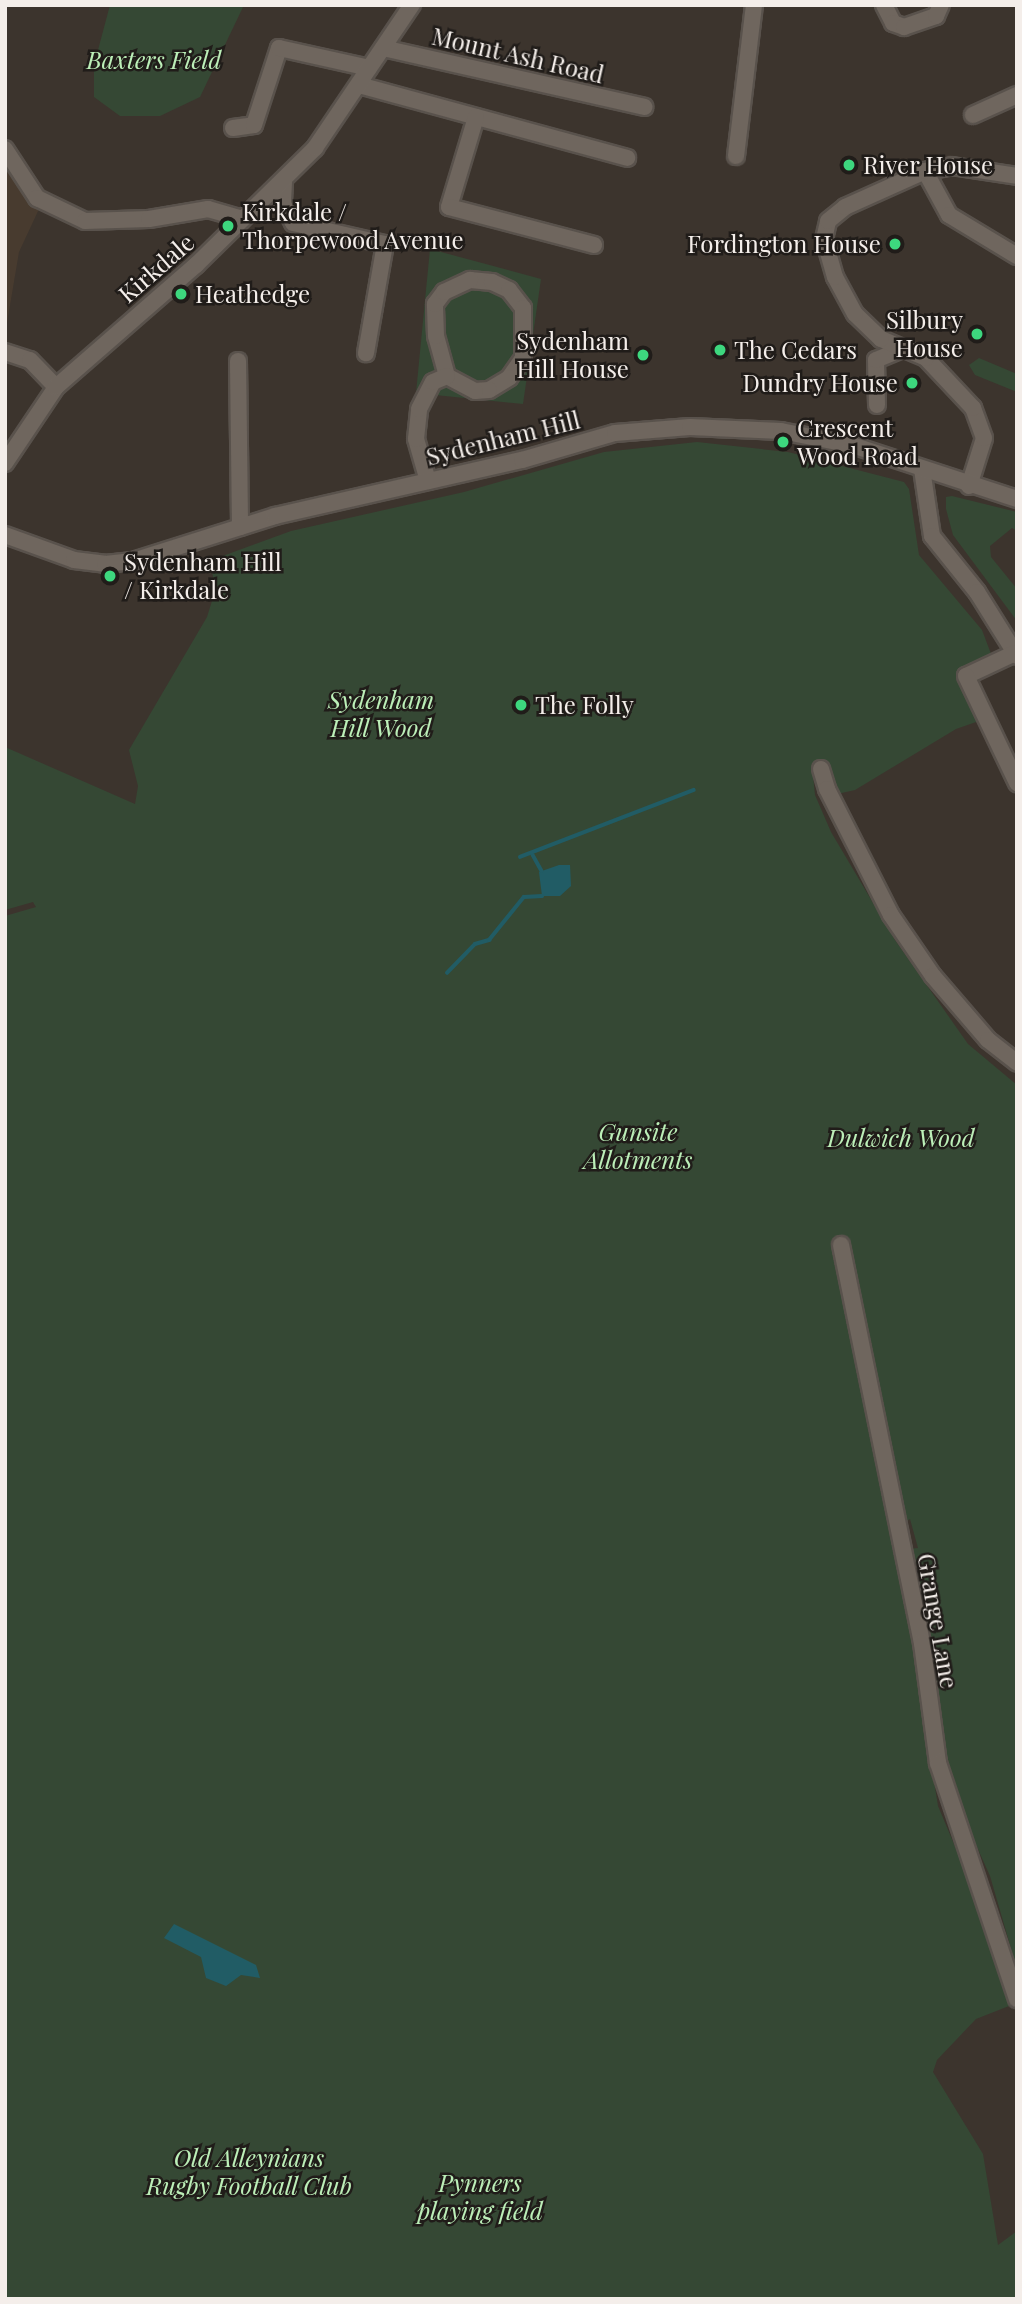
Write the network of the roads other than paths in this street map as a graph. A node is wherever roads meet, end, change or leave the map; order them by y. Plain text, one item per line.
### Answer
1 (412, 5) edge
2 (754, 5) edge
3 (884, 5) edge
4 (941, 5) edge
5 (383, 48) junction
6 (369, 68) junction
7 (359, 85) junction
8 (1017, 95) edge
9 (644, 107) dead end
10 (973, 116) dead end
11 (476, 117) junction
12 (233, 128) dead end
13 (5, 149) edge
14 (736, 156) dead end
15 (627, 158) dead end
16 (925, 171) junction
17 (1017, 176) edge
18 (284, 182) junction
19 (242, 219) junction
20 (594, 245) dead end
21 (1017, 256) edge
22 (902, 349) junction
23 (5, 352) edge
24 (366, 353) dead end
25 (238, 361) dead end
26 (447, 376) junction
27 (56, 387) junction
28 (877, 405) dead end
29 (5, 463) edge
30 (922, 470) junction
31 (428, 481) junction
32 (969, 486) junction
33 (1017, 499) edge
34 (240, 527) junction
35 (5, 535) edge
36 (1016, 654) edge
37 (821, 769) dead end
38 (1017, 783) edge
39 (1017, 1063) edge
40 (841, 1245) dead end
41 (1017, 1999) edge

1 - 5 street, Kirkdale
2 - 14 street
3 - 4 street
5 - 6 street, Kirkdale
5 - 9 street, Mount Ash Road
6 - 7 street, Kirkdale
6 - 12 street
7 - 11 street
7 - 18 street, Kirkdale
8 - 10 street
11 - 15 street
11 - 20 street
13 - 19 street
16 - 17 street
16 - 21 street
16 - 22 street
18 - 19 street, Kirkdale
18 - 24 street
19 - 27 street, Kirkdale
22 - 28 street
22 - 32 street
23 - 27 street
25 - 34 street
26 - 26 street
26 - 31 street
27 - 29 street, Kirkdale
30 - 31 street, Sydenham Hill
30 - 32 street, Sydenham Hill
30 - 36 street
31 - 34 street, Sydenham Hill
32 - 33 street, Sydenham Hill
34 - 35 street, Sydenham Hill
36 - 38 street
37 - 39 street
40 - 41 street, Grange Lane

